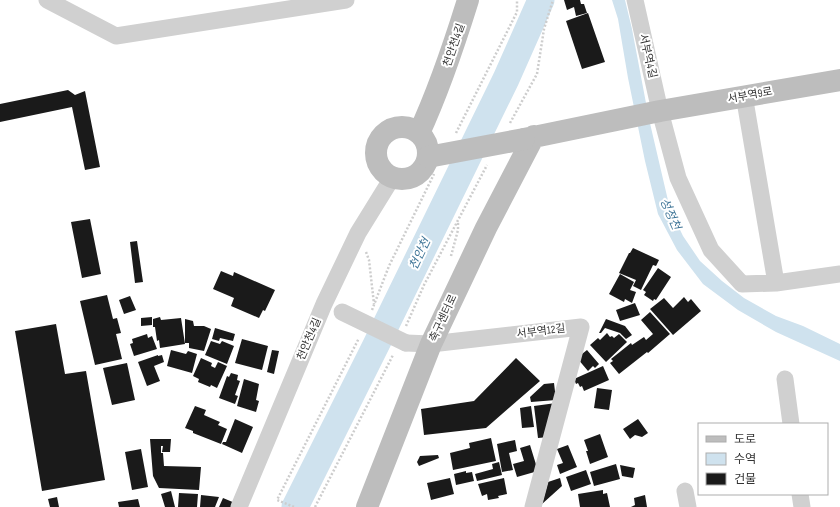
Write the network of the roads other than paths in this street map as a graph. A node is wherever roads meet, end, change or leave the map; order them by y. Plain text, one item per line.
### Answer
1 (47, 0) edge
2 (346, 0) edge
3 (468, 0) edge
4 (635, 0) edge
5 (840, 80) edge
6 (744, 95) junction
7 (660, 111) junction
8 (419, 133) junction
9 (522, 135) junction
10 (432, 164) junction
11 (392, 178) junction
12 (840, 274) edge
13 (776, 283) junction
14 (324, 304) junction
15 (430, 344) junction
16 (785, 379) dead end
17 (791, 423) edge
18 (800, 495) edge
19 (239, 507) edge
20 (366, 507) edge
21 (533, 507) edge
22 (802, 507) edge

1 - 2 street
3 - 8 street, 천안천4길
4 - 7 street, 서부역4길
5 - 6 street, 서부역9로
6 - 7 street, 서부역9로
6 - 13 street
7 - 9 street, 서부역9로
7 - 13 street, 서부역4길
8 - 10 street
8 - 11 street
9 - 10 street, bridge
9 - 15 street, 축구센터로
10 - 11 street
11 - 14 street, 천안천4길
12 - 13 street, 서부역4길
14 - 15 street, 서부역12길, bridge
14 - 19 street, 천안천4길
15 - 20 street, 축구센터로
15 - 21 street, 서부역12길
16 - 17 street
18 - 22 street

